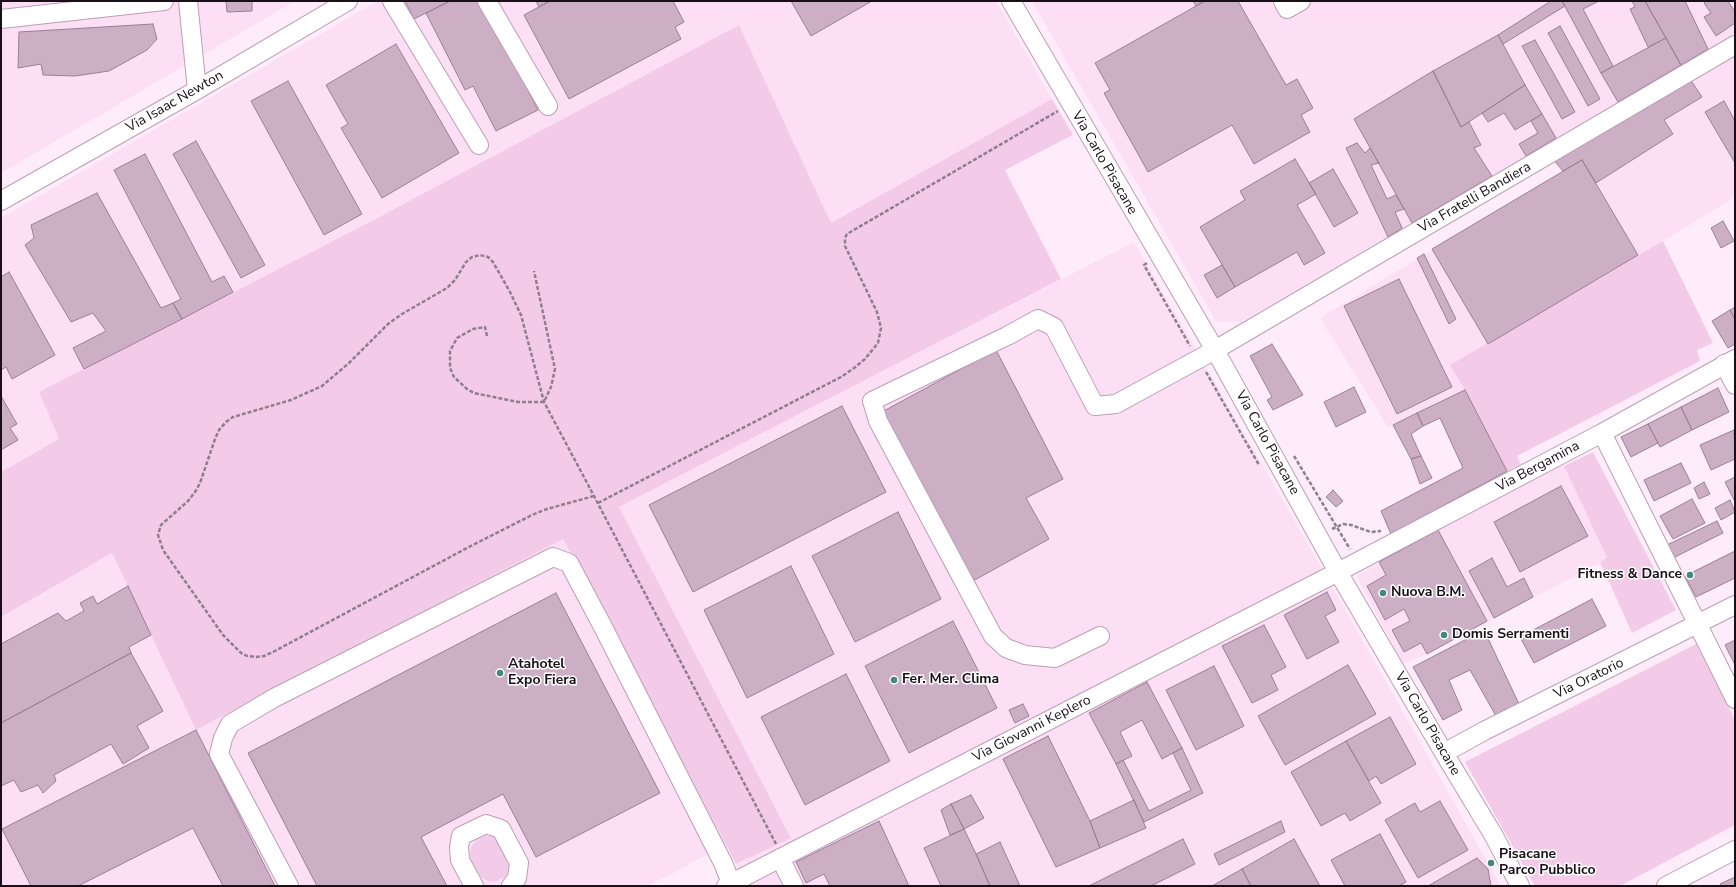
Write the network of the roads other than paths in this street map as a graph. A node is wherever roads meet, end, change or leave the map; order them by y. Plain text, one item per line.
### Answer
1 (164, 1) edge
2 (188, 1) edge
3 (348, 1) edge
4 (392, 1) edge
5 (487, 1) edge
6 (1011, 1) edge
7 (1283, 1) edge
8 (1301, 1) edge
9 (1, 18) edge
10 (1735, 45) edge
11 (197, 90) junction
12 (548, 106) dead end
13 (479, 145) dead end
14 (1, 201) edge
15 (1214, 350) junction
16 (1730, 361) edge
17 (1735, 385) edge
18 (1602, 433) junction
19 (1338, 572) junction
20 (1735, 605) edge
21 (1698, 625) junction
22 (1100, 636) dead end
23 (1735, 699) edge
24 (1444, 753) junction
25 (1735, 850) edge
26 (783, 857) junction
27 (1673, 884) edge
28 (728, 885) edge
29 (290, 886) edge
30 (474, 886) edge
31 (511, 886) edge
32 (794, 886) edge
33 (1520, 886) edge

1 - 9 street
2 - 11 street
3 - 11 street, Via Isaac Newton
4 - 13 street
5 - 12 street
6 - 15 street, Via Carlo Pisacane
7 - 8 street
10 - 15 street, Via Fratelli Bandiera
11 - 14 street, Via Isaac Newton
15 - 19 street, Via Carlo Pisacane
15 - 22 street, Via Fratelli Bandiera
16 - 17 street
16 - 18 street, Via Bergamina
18 - 19 street, Via Bergamina
18 - 21 street
19 - 24 street, Via Carlo Pisacane
19 - 26 street, Via Giovanni Keplero
20 - 21 street, Via Oratorio
21 - 23 street
21 - 24 street, Via Oratorio
24 - 33 street, Via Carlo Pisacane
25 - 27 street
26 - 28 street, Via Giovanni Keplero
26 - 32 street
28 - 29 street
30 - 31 street

